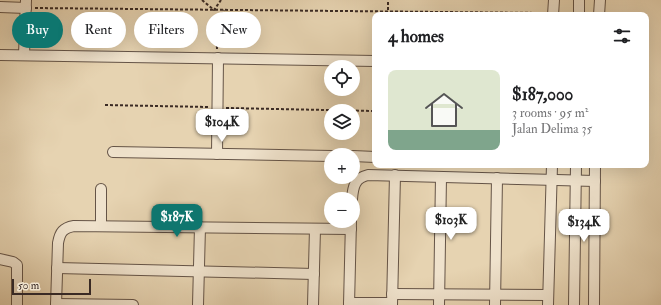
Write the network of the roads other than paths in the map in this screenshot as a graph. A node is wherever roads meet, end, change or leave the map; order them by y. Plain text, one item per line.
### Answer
1 (554, 0) edge
2 (579, 0) edge
3 (600, 0) edge
4 (26, 4) edge
5 (0, 8) edge
6 (553, 12) edge
7 (579, 12) edge
8 (599, 12) edge
9 (0, 55) edge
10 (24, 55) junction
11 (218, 58) junction
12 (372, 61) edge
13 (113, 152) dead end
14 (217, 154) junction
15 (324, 156) edge
16 (360, 156) edge
17 (372, 157) edge
18 (552, 168) edge
19 (576, 168) edge
20 (595, 168) edge
21 (395, 175) junction
22 (441, 176) junction
23 (497, 178) junction
24 (552, 180) junction
25 (576, 181) junction
26 (595, 181) junction
27 (101, 189) dead end
28 (354, 192) edge
29 (101, 226) junction
30 (200, 227) junction
31 (324, 228) edge
32 (351, 228) edge
33 (314, 229) junction
34 (0, 259) edge
35 (57, 268) junction
36 (199, 271) junction
37 (314, 274) junction
38 (440, 294) junction
39 (495, 300) edge
40 (548, 300) edge
41 (392, 301) edge
42 (56, 304) edge
43 (349, 304) edge
44 (17, 305) edge
45 (133, 305) edge
46 (198, 305) edge
47 (313, 305) edge
48 (439, 305) edge
49 (574, 305) edge
50 (594, 305) edge

1 - 6 street
2 - 7 street
3 - 8 street
4 - 5 street
4 - 10 street
9 - 10 street
10 - 11 street
11 - 12 street
11 - 14 street
13 - 14 street
14 - 15 street
16 - 17 street
18 - 24 street
19 - 25 street
20 - 26 street
21 - 22 street
21 - 28 street
21 - 41 street
22 - 23 street
22 - 38 street
23 - 24 street
23 - 39 street
24 - 25 street
24 - 40 street
25 - 26 street
25 - 49 street
26 - 50 street
27 - 29 street
29 - 30 street
29 - 35 street
30 - 33 street
30 - 36 street
31 - 33 street
32 - 43 street
33 - 37 street
34 - 44 street
35 - 36 street
35 - 42 street
36 - 37 street
36 - 46 street
37 - 47 street
38 - 39 street
38 - 41 street
38 - 48 street
39 - 40 street
41 - 43 street
42 - 45 street

